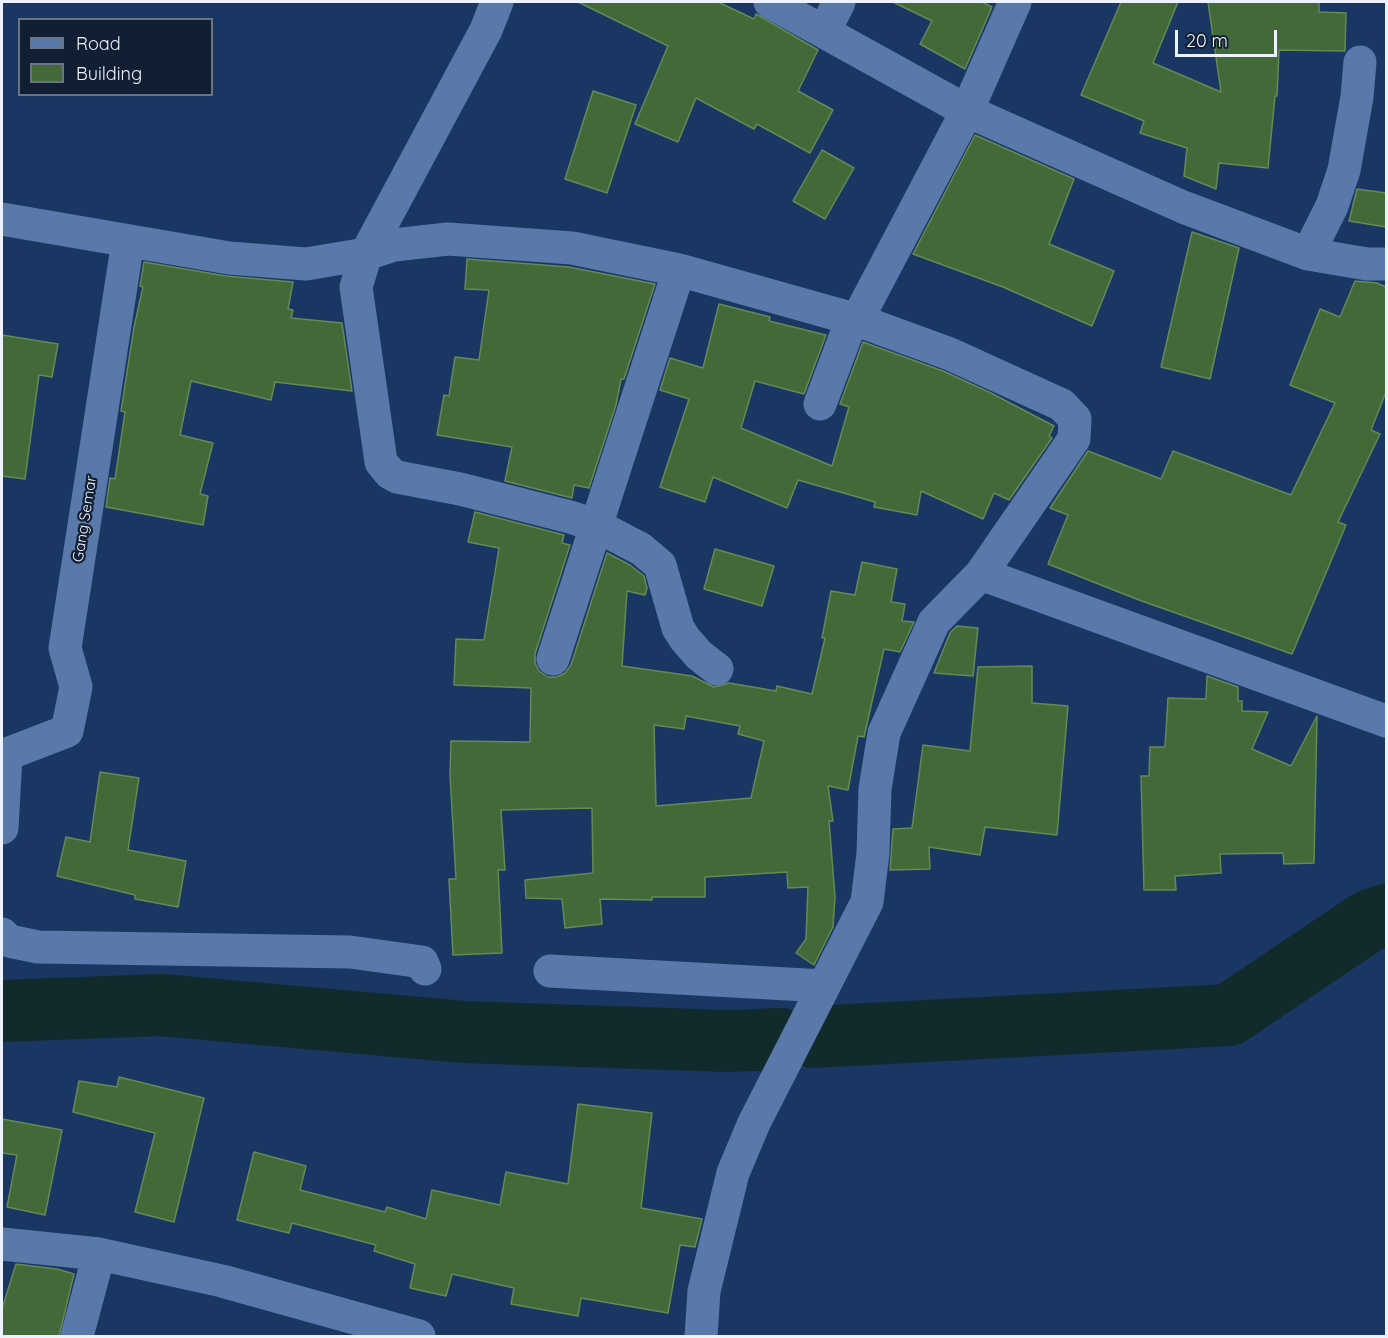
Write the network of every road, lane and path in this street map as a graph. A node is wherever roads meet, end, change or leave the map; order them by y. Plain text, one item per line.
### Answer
1 (497, 2) edge
2 (770, 2) edge
3 (839, 2) edge
4 (1015, 2) edge
5 (825, 30) junction
6 (1360, 62) dead end
7 (967, 111) junction
8 (2, 219) edge
9 (128, 241) junction
10 (366, 254) junction
11 (1308, 254) junction
12 (1386, 264) edge
13 (679, 270) junction
14 (854, 319) junction
15 (820, 404) dead end
16 (594, 525) junction
17 (981, 574) junction
18 (553, 659) dead end
19 (717, 669) dead end
20 (1386, 721) edge
21 (4, 756) edge
22 (2, 828) edge
23 (2, 934) edge
24 (425, 969) dead end
25 (550, 971) dead end
26 (824, 986) junction
27 (2, 1244) edge
28 (99, 1254) junction
29 (360, 1329) edge
30 (77, 1336) edge
31 (419, 1336) edge
32 (701, 1336) edge

1 - 10 street
2 - 5 street
3 - 5 street
4 - 7 street
5 - 7 street
6 - 11 street
7 - 11 street
7 - 14 street
8 - 9 street
9 - 10 street
9 - 21 street, Gang Semar
10 - 13 street
10 - 16 street
11 - 12 street
13 - 14 street
13 - 16 street
14 - 15 street
14 - 17 street
16 - 18 street
16 - 19 street
17 - 20 street
17 - 26 street
21 - 22 street
23 - 24 street
25 - 26 street
26 - 32 street
27 - 28 street
28 - 29 street
28 - 30 street
29 - 31 street

